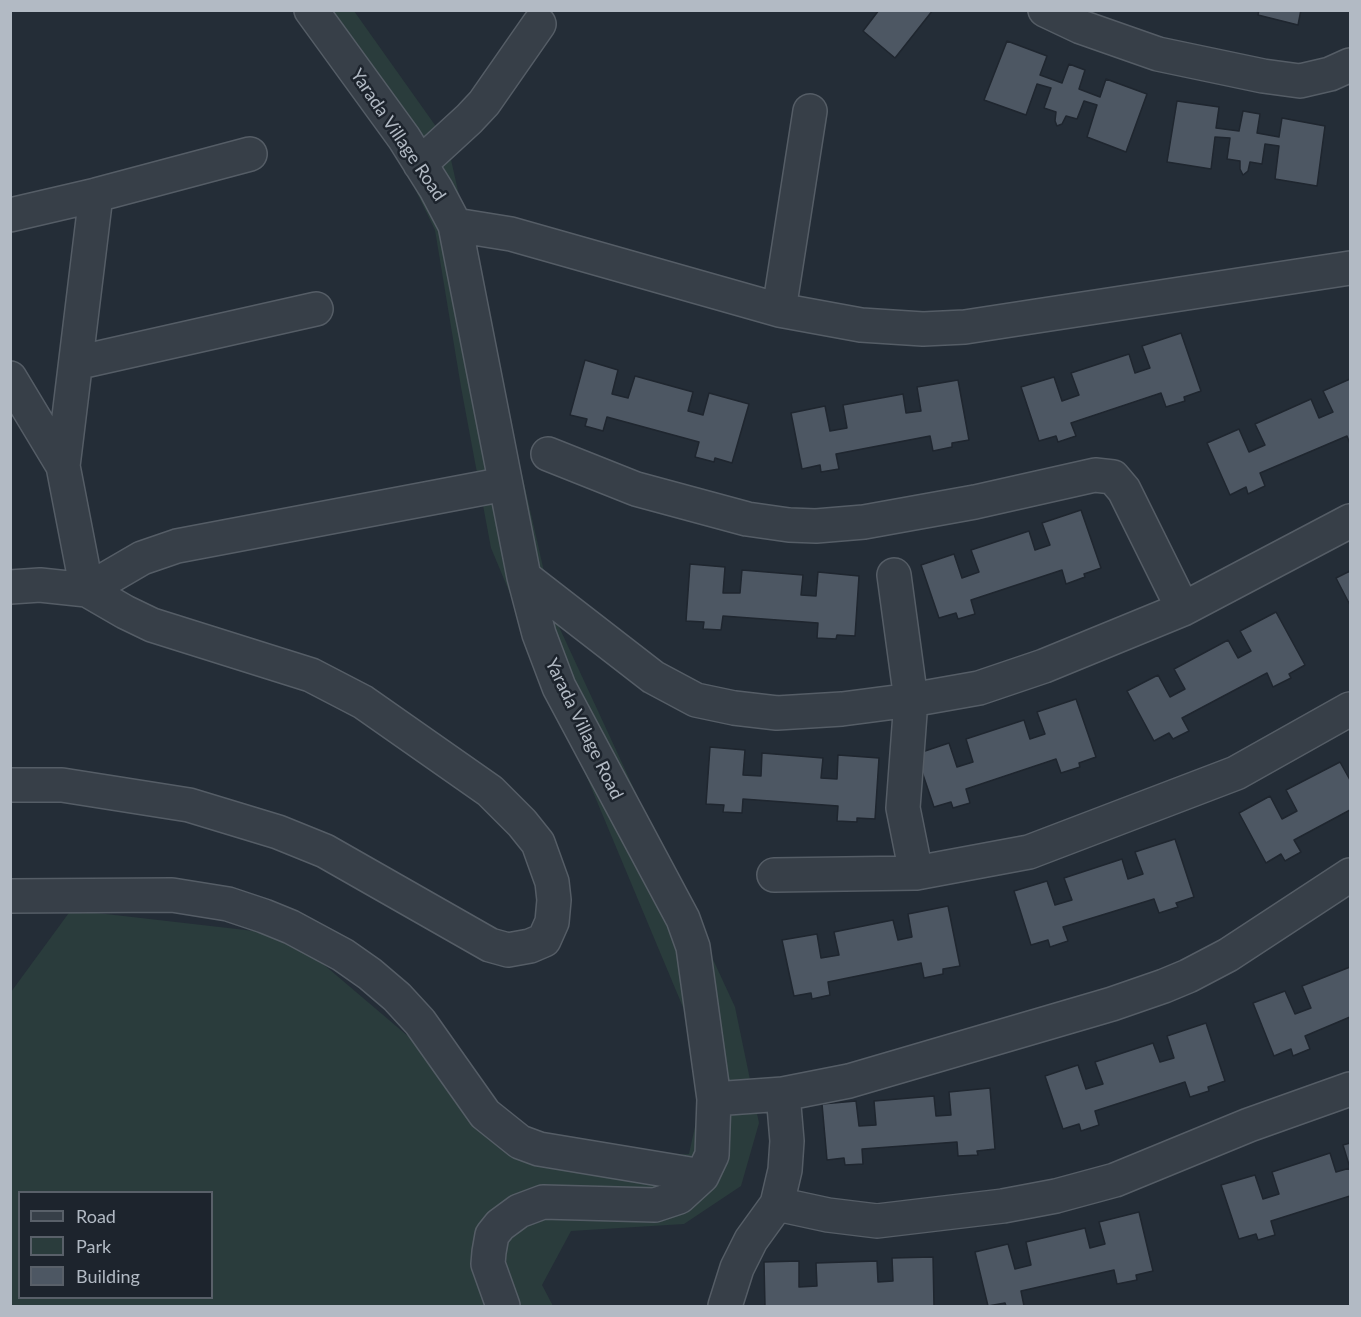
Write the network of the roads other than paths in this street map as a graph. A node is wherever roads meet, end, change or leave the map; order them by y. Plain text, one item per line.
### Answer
1 (311, 10) edge
2 (1045, 10) edge
3 (539, 24) dead end
4 (1350, 65) edge
5 (810, 111) dead end
6 (250, 154) dead end
7 (420, 164) junction
8 (96, 195) junction
9 (10, 215) edge
10 (455, 225) junction
11 (1350, 268) edge
12 (316, 309) dead end
13 (779, 310) junction
14 (76, 363) junction
15 (10, 378) edge
16 (548, 454) dead end
17 (63, 466) junction
18 (505, 484) junction
19 (1350, 521) edge
20 (894, 575) dead end
21 (524, 577) junction
22 (10, 587) edge
23 (87, 590) junction
24 (1183, 609) junction
25 (911, 700) junction
26 (1350, 709) edge
27 (10, 785) edge
28 (916, 873) junction
29 (774, 875) dead end
30 (1350, 875) edge
31 (10, 896) edge
32 (1350, 1089) edge
33 (783, 1094) junction
34 (714, 1099) junction
35 (702, 1176) junction
36 (777, 1204) junction
37 (503, 1306) edge
38 (726, 1306) edge

1 - 7 street, Yarada Village Road
2 - 4 street
3 - 7 street
5 - 13 street
6 - 8 street
7 - 10 street, Yarada Village Road
8 - 9 street
8 - 14 street
10 - 13 street
10 - 18 street, Yarada Village Road
11 - 13 street
12 - 14 street
14 - 17 street
15 - 17 street
16 - 24 street
17 - 23 street
18 - 21 street, Yarada Village Road
18 - 23 street
19 - 24 street
20 - 25 street
21 - 25 street
21 - 34 street, Yarada Village Road
22 - 23 street
23 - 27 street
24 - 25 street
25 - 28 street
26 - 28 street
28 - 29 street
30 - 33 street
31 - 35 street
32 - 36 street
33 - 34 street
33 - 36 street
34 - 35 street, Yarada Village Road
35 - 37 street, Yarada Village Road
36 - 38 street

